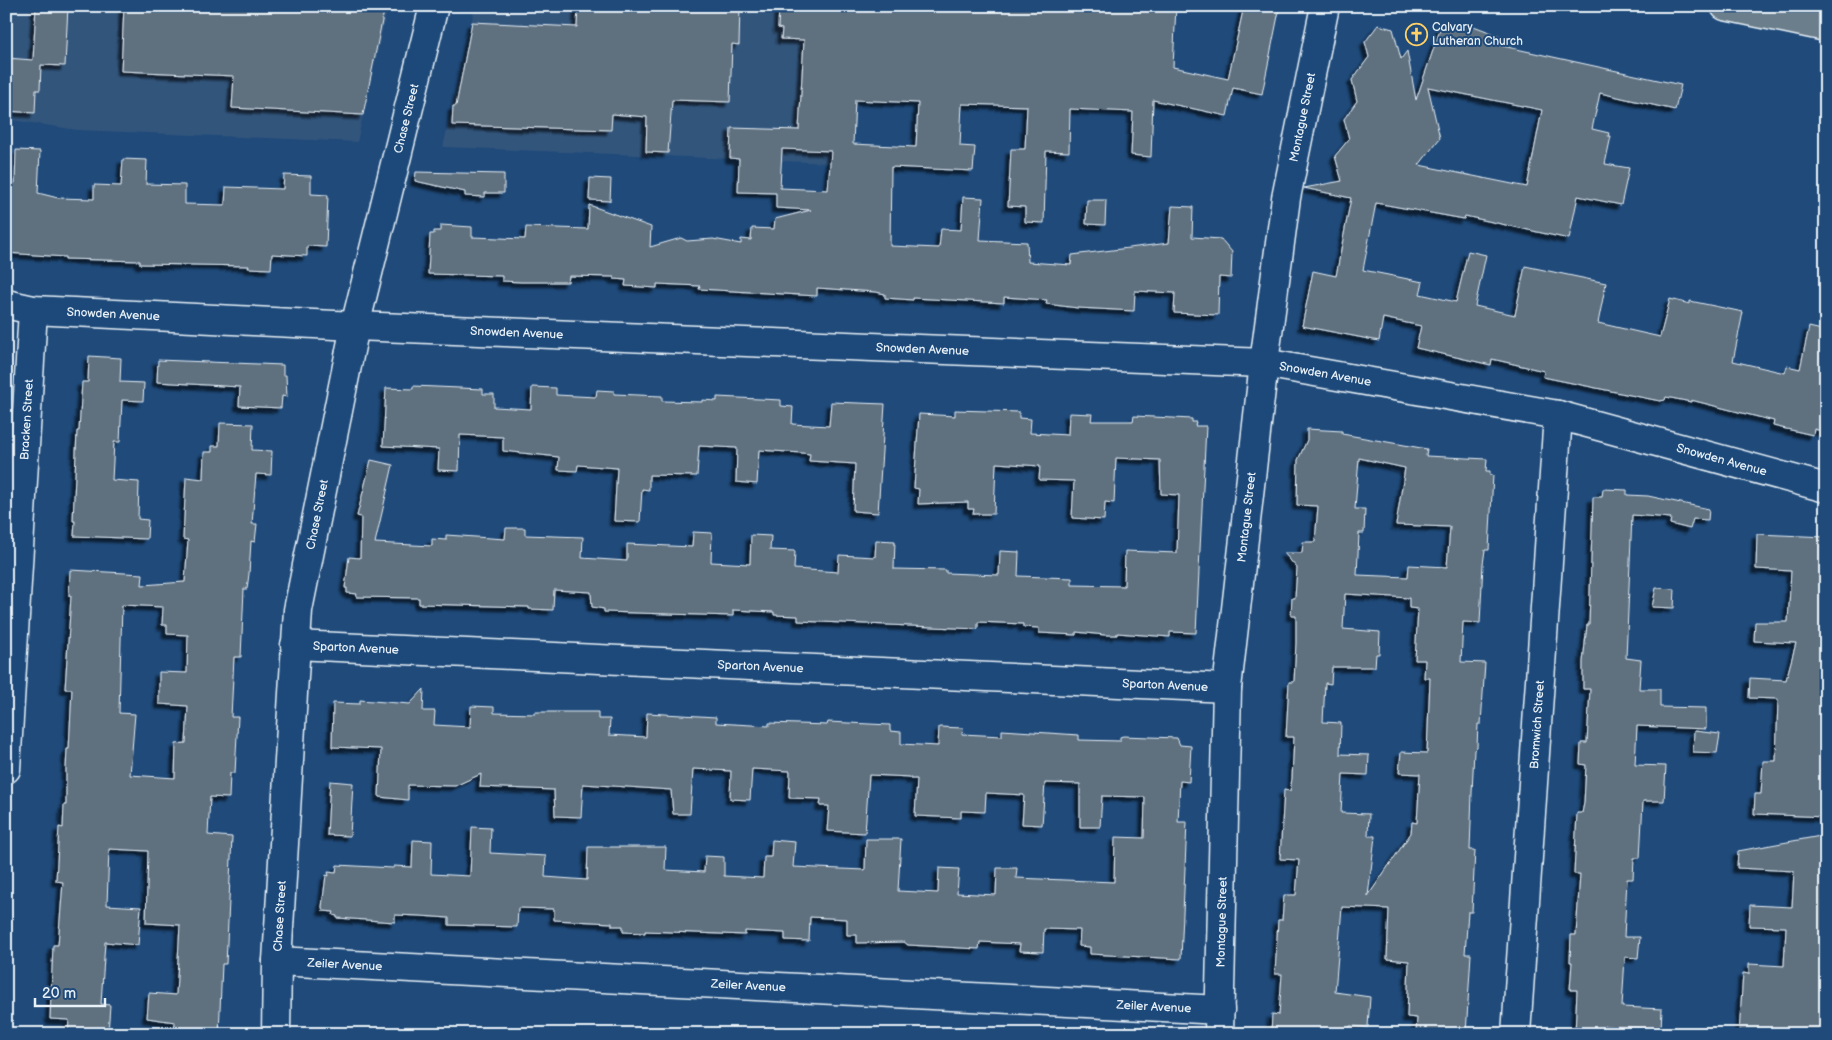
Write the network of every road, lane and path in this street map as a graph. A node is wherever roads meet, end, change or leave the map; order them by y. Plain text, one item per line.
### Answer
1 (434, 6) edge
2 (1325, 6) edge
3 (1725, 6) edge
4 (1826, 27) edge
5 (6, 304) edge
6 (33, 310) junction
7 (356, 326) junction
8 (1264, 363) junction
9 (1558, 415) junction
10 (1826, 488) edge
11 (295, 645) junction
12 (1227, 688) junction
13 (6, 769) edge
14 (278, 961) junction
15 (1220, 1022) edge
16 (276, 1034) edge
17 (1516, 1034) edge

1 - 7 street, Chase Street
2 - 8 street, Montague Street
3 - 4 main road
5 - 6 street, Snowden Avenue
6 - 7 street, Snowden Avenue
6 - 13 street, Bracken Street
7 - 8 street, Snowden Avenue
7 - 11 street, Chase Street
8 - 9 street, Snowden Avenue
8 - 12 street, Montague Street
9 - 10 street, Snowden Avenue
9 - 17 street, Bromwich Street
11 - 12 street, Sparton Avenue
11 - 14 street, Chase Street
12 - 15 street, Montague Street
14 - 15 street, Zeiler Avenue
14 - 16 street, Chase Street

